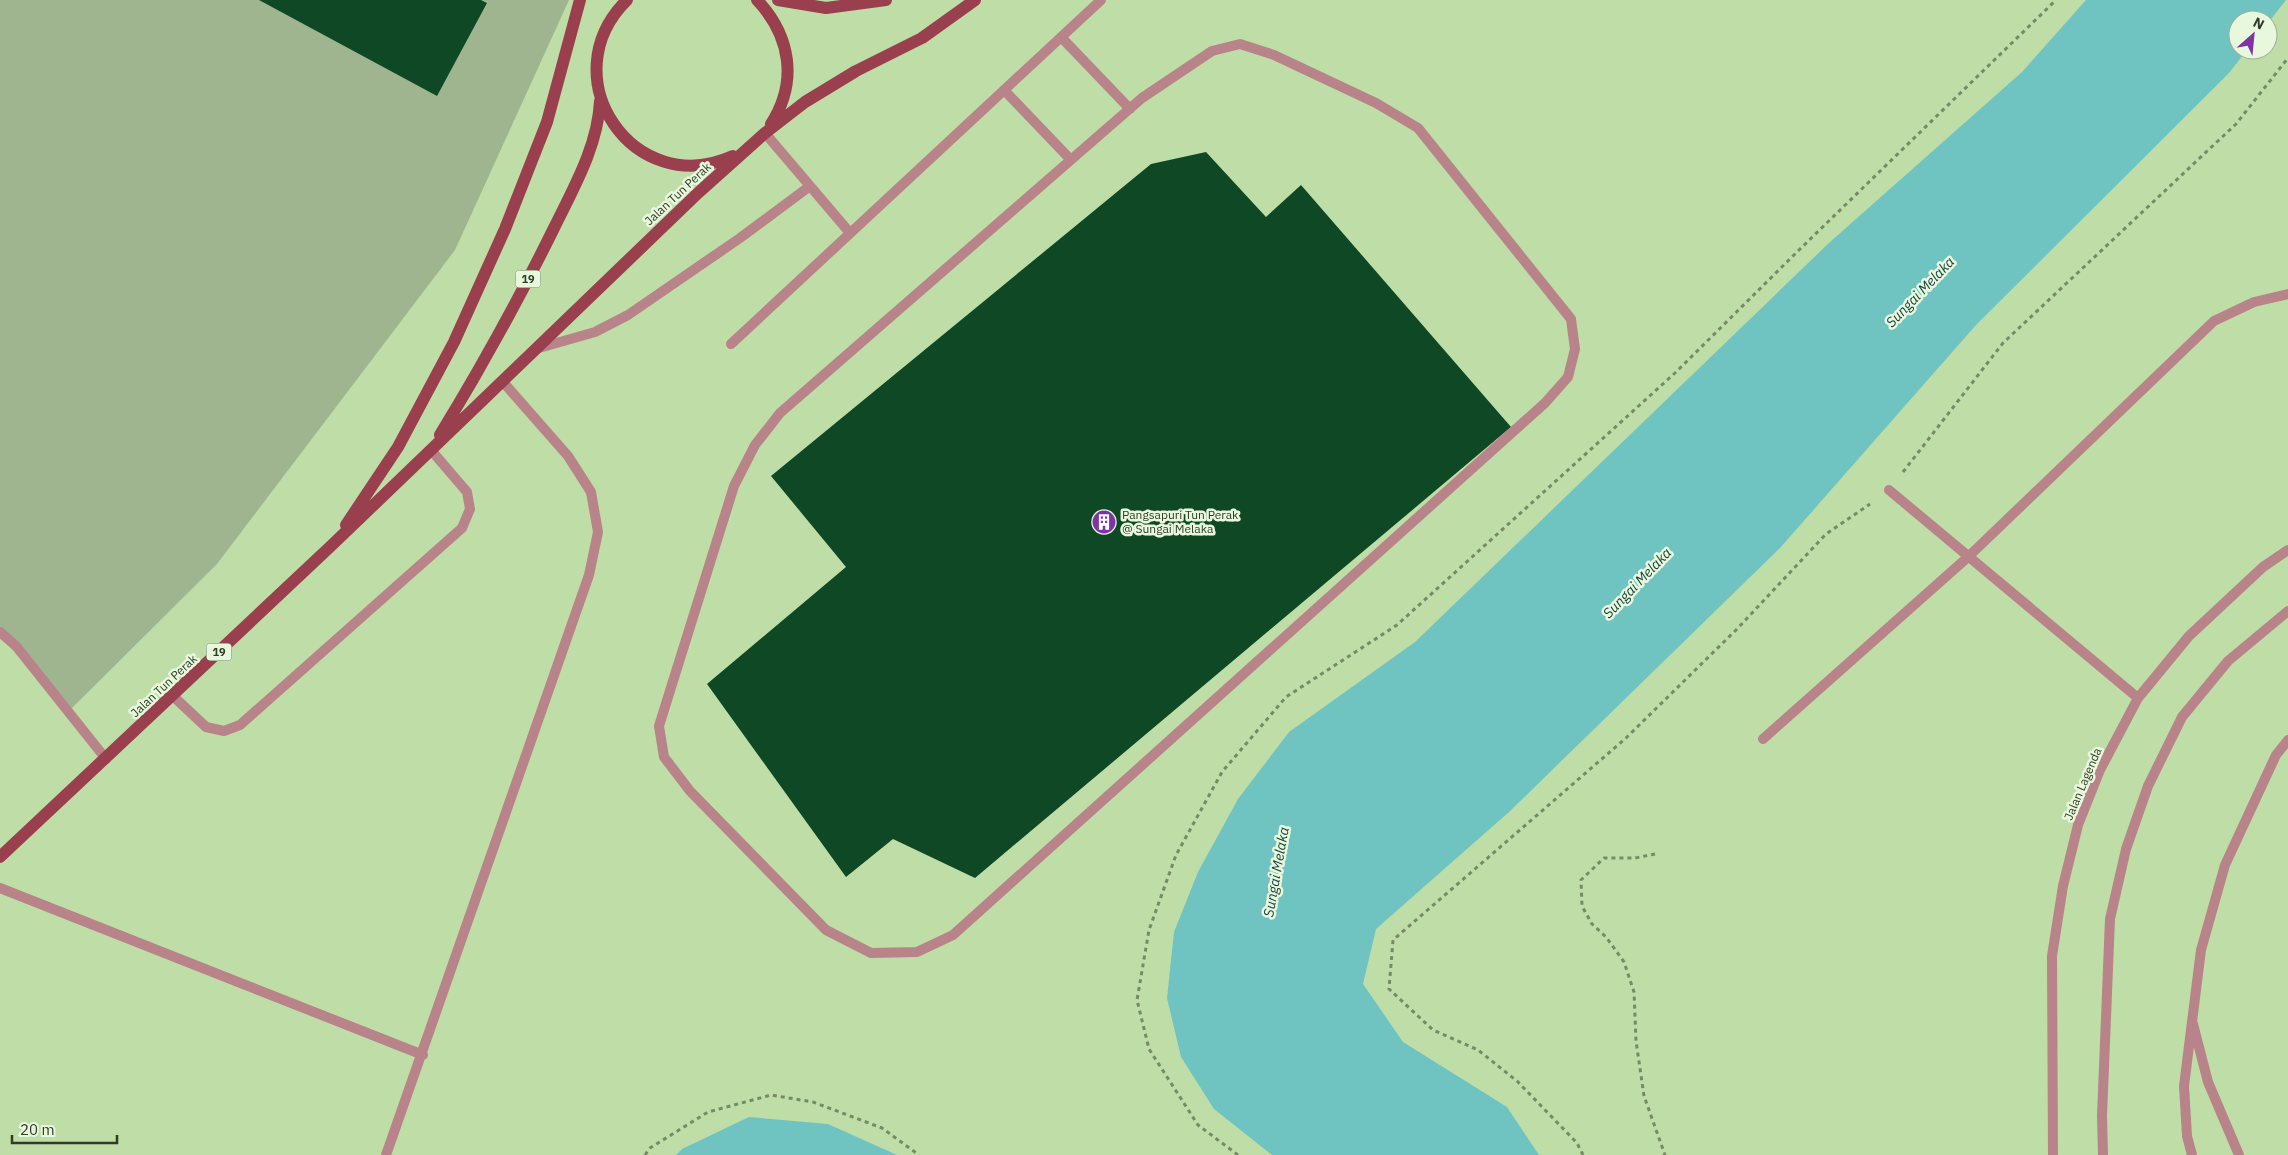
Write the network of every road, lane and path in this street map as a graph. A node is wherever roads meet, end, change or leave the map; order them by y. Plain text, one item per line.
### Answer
1 (580, 0) edge
2 (627, 0) edge
3 (757, 0) edge
4 (778, 0) edge
5 (886, 0) edge
6 (975, 0) edge
7 (1101, 0) edge
8 (2056, 0) edge
9 (1061, 37) junction
10 (2288, 58) edge
11 (1004, 90) junction
12 (600, 98) junction
13 (1130, 109) junction
14 (765, 133) junction
15 (1071, 160) junction
16 (810, 186) junction
17 (850, 233) junction
18 (2288, 294) edge
19 (731, 344) dead end
20 (539, 348) junction
21 (504, 382) junction
22 (431, 450) junction
23 (1889, 490) junction
24 (332, 545) junction
25 (2288, 550) edge
26 (1968, 557) junction
27 (2288, 611) edge
28 (0, 632) edge
29 (173, 696) junction
30 (2138, 698) junction
31 (1763, 739) dead end
32 (2288, 740) edge
33 (106, 759) junction
34 (1656, 854) dead end
35 (0, 857) edge
36 (0, 888) edge
37 (2192, 1018) junction
38 (422, 1055) junction
39 (386, 1155) edge
40 (644, 1155) edge
41 (919, 1155) edge
42 (1238, 1155) edge
43 (1583, 1155) edge
44 (1665, 1155) edge
45 (2053, 1155) edge
46 (2104, 1155) edge
47 (2192, 1155) edge
48 (2239, 1155) edge

1 - 24 main road
2 - 12 main road, 19
3 - 14 main road, 19
4 - 5 main road
6 - 14 main road, Jalan Tun Perak
7 - 9 street
8 - 42 path
9 - 11 street
9 - 13 street
10 - 23 path
11 - 15 street
11 - 17 street
12 - 14 main road, 19
12 - 22 main road, Jalan Tun Perak / 19
13 - 15 street
13 - 15 street
14 - 16 street
14 - 20 main road, Jalan Tun Perak / 19
16 - 17 street
16 - 20 street
17 - 19 street
18 - 26 street
20 - 21 main road, Jalan Tun Perak / 19
21 - 22 main road, Jalan Tun Perak / 19
21 - 38 street
22 - 24 main road, Jalan Tun Perak / 19
22 - 29 street
23 - 26 street
23 - 43 path
24 - 29 main road, Jalan Tun Perak / 19
25 - 30 street, Jalan Lagenda
26 - 30 street
26 - 31 street
27 - 46 street
28 - 33 street
29 - 33 main road, Jalan Tun Perak / 19
30 - 45 street, Jalan Lagenda
32 - 37 street
33 - 35 main road, Jalan Tun Perak / 19
34 - 44 path
36 - 38 street
37 - 47 street
37 - 48 street
38 - 39 street
40 - 41 path

